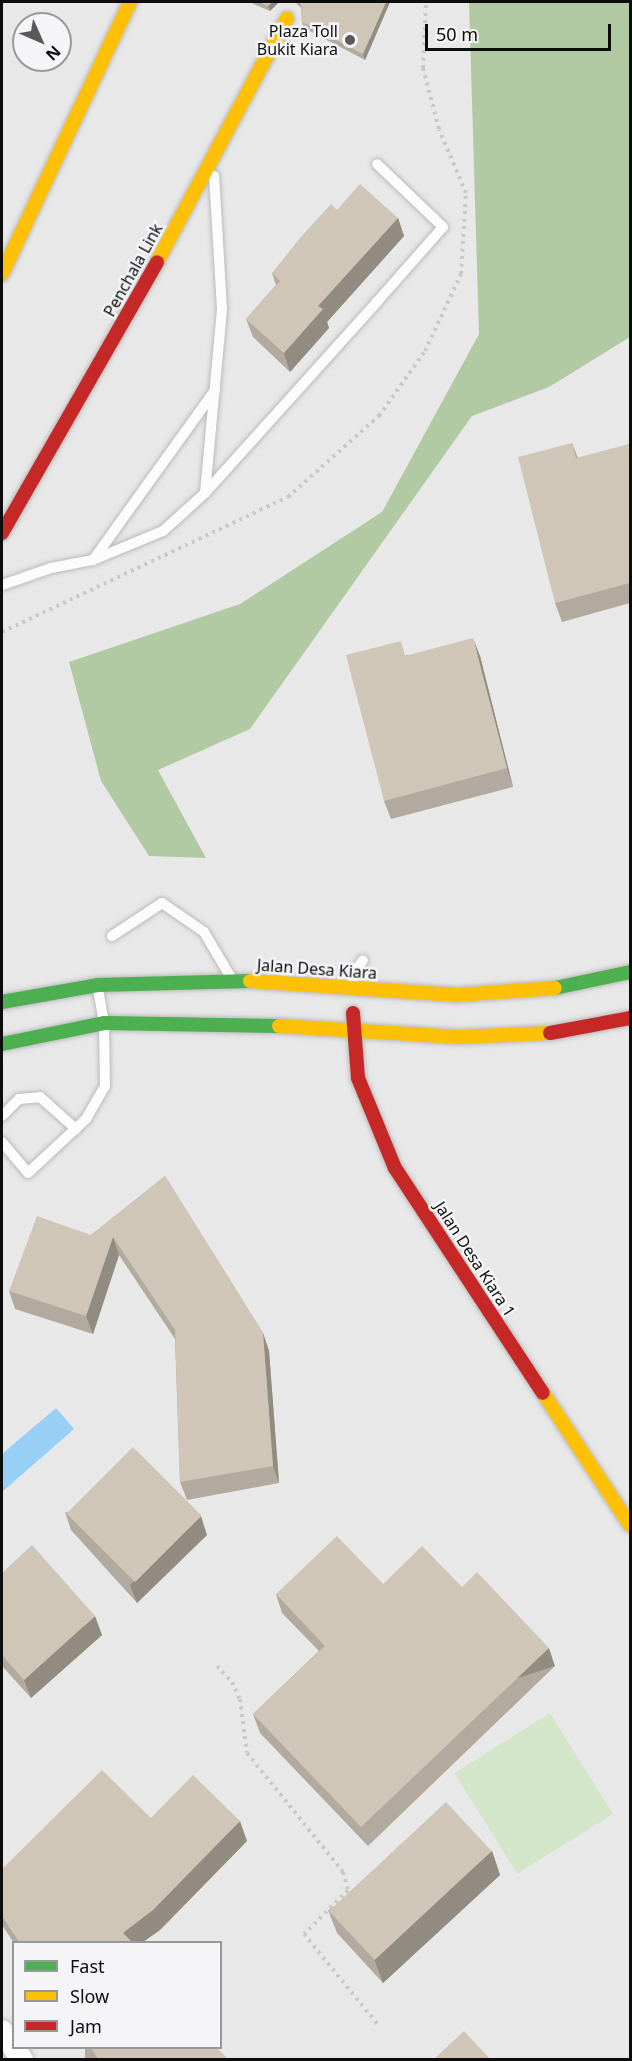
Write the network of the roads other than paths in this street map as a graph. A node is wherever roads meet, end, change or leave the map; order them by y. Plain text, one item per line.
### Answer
1 (130, 2) edge
2 (287, 19) dead end
3 (213, 158) junction
4 (377, 164) dead end
5 (2, 274) edge
6 (217, 387) junction
7 (205, 493) junction
8 (2, 533) edge
9 (93, 560) junction
10 (2, 585) edge
11 (112, 936) dead end
12 (363, 960) dead end
13 (630, 972) edge
14 (232, 980) junction
15 (98, 985) junction
16 (353, 987) junction
17 (2, 1002) edge
18 (630, 1018) edge
19 (104, 1023) junction
20 (353, 1033) junction
21 (2, 1044) edge
22 (2, 1116) edge
23 (76, 1129) junction
24 (2, 1142) edge
25 (630, 1525) edge
26 (2, 2031) edge
27 (12, 2046) edge

1 - 5 main road
2 - 3 main road, Penchala Link
3 - 6 lane
3 - 8 main road, Penchala Link
4 - 7 lane
6 - 7 lane
6 - 9 lane
7 - 9 lane
9 - 10 lane
11 - 14 lane
12 - 16 lane
13 - 16 main road, Jalan Desa Kiara
14 - 15 main road, Jalan Desa Kiara
14 - 16 main road, Jalan Desa Kiara
15 - 17 main road, Jalan Desa Kiara
15 - 19 lane
16 - 20 main road, Jalan Desa Kiara 1
18 - 20 main road
19 - 20 main road
19 - 21 main road
19 - 23 lane
20 - 25 main road, Jalan Desa Kiara 1
22 - 23 lane
23 - 24 lane
26 - 27 street

